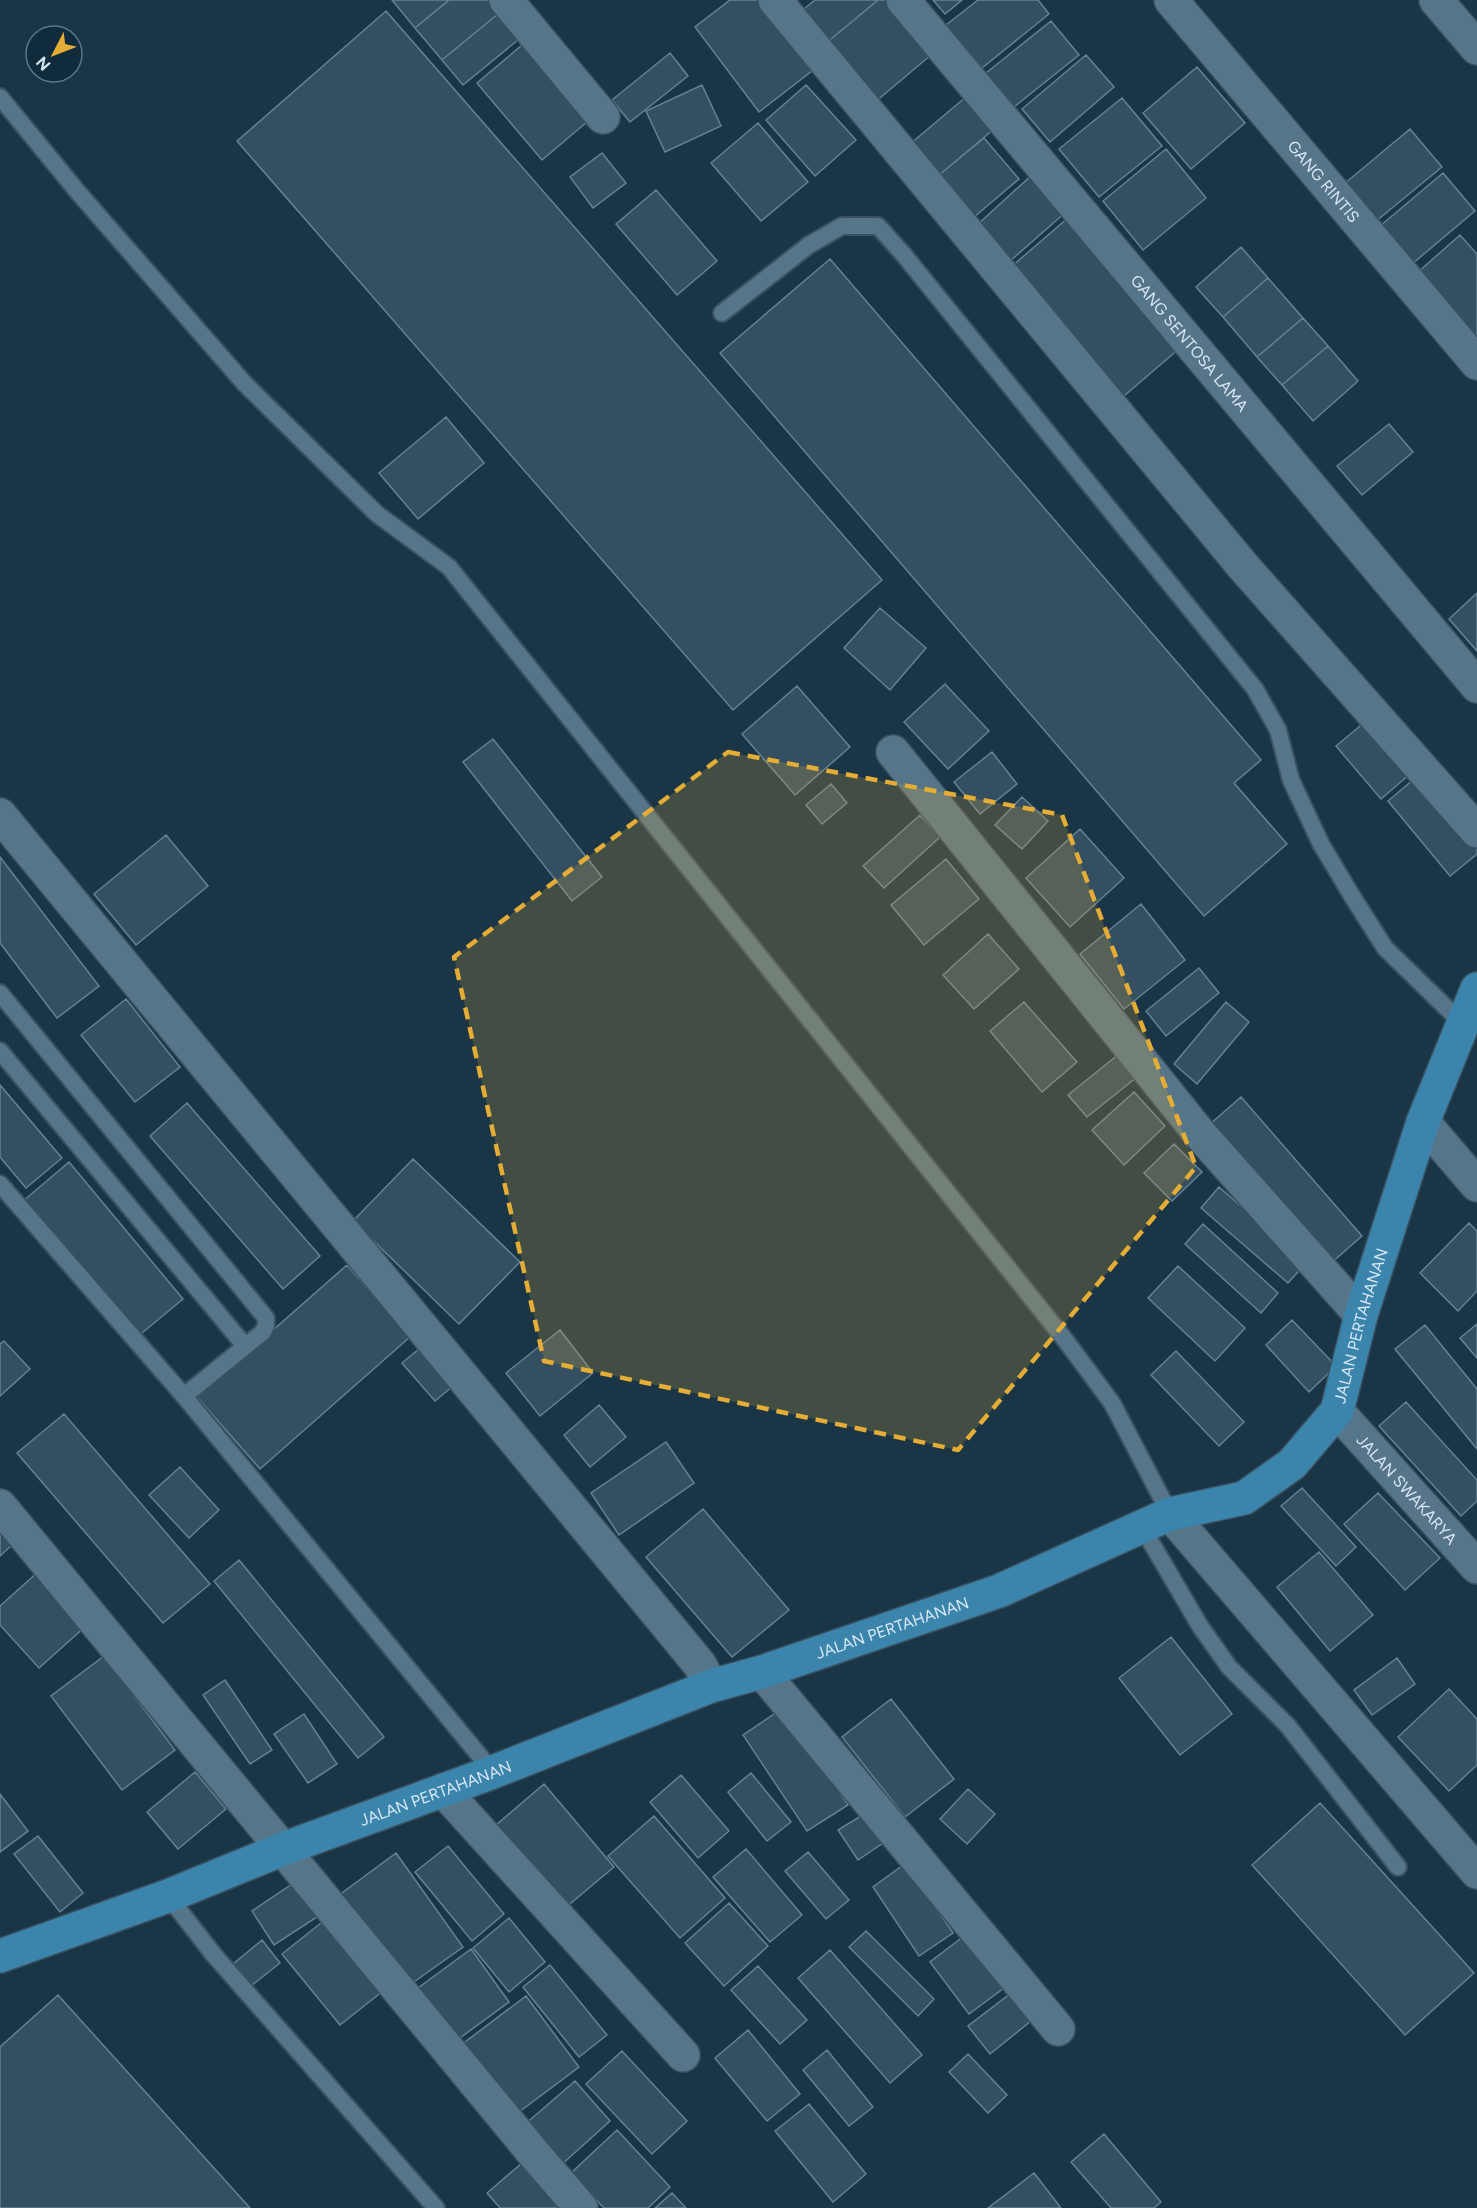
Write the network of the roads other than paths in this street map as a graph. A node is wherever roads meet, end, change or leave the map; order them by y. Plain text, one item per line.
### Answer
1 (506, 0) edge
2 (775, 0) edge
3 (903, 0) edge
4 (1171, 0) edge
5 (1436, 0) edge
6 (1477, 48) edge
7 (0, 97) edge
8 (603, 117) dead end
9 (722, 313) dead end
10 (1477, 363) edge
11 (1477, 686) edge
12 (893, 752) dead end
13 (0, 815) edge
14 (1477, 831) edge
15 (0, 993) edge
16 (1472, 1004) edge
17 (0, 1051) edge
18 (1423, 1122) junction
19 (0, 1184) edge
20 (1477, 1185) edge
21 (1361, 1315) junction
22 (244, 1346) junction
23 (184, 1396) junction
24 (1337, 1411) junction
25 (0, 1506) edge
26 (1156, 1520) junction
27 (1477, 1567) edge
28 (762, 1672) junction
29 (711, 1686) junction
30 (493, 1772) junction
31 (443, 1790) junction
32 (283, 1849) junction
33 (1398, 1867) dead end
34 (1477, 1872) edge
35 (168, 1896) junction
36 (0, 1956) edge
37 (1059, 2029) dead end
38 (683, 2055) dead end
39 (436, 2208) edge
40 (581, 2208) edge

1 - 8 street
2 - 14 street
3 - 11 street, GANG SENTOSA LAMA
4 - 10 street, GANG RINTIS
5 - 6 street
7 - 26 lane
9 - 16 lane
12 - 21 street
13 - 29 street
15 - 22 lane
16 - 18 main road, JALAN PERTAHANAN
17 - 22 lane
18 - 20 street
18 - 21 main road, JALAN PERTAHANAN
19 - 23 lane
21 - 24 main road, JALAN PERTAHANAN
22 - 23 lane
23 - 30 lane
24 - 26 main road, JALAN PERTAHANAN
24 - 27 street, JALAN SWAKARYA
25 - 32 street
26 - 28 main road, JALAN PERTAHANAN
26 - 33 lane
26 - 34 street
28 - 29 main road, JALAN PERTAHANAN
28 - 37 street
29 - 30 main road, JALAN PERTAHANAN
30 - 31 main road, JALAN PERTAHANAN
31 - 32 main road, JALAN PERTAHANAN
31 - 38 street
32 - 35 main road, JALAN PERTAHANAN
32 - 40 street
35 - 36 main road, JALAN PERTAHANAN
35 - 39 lane

